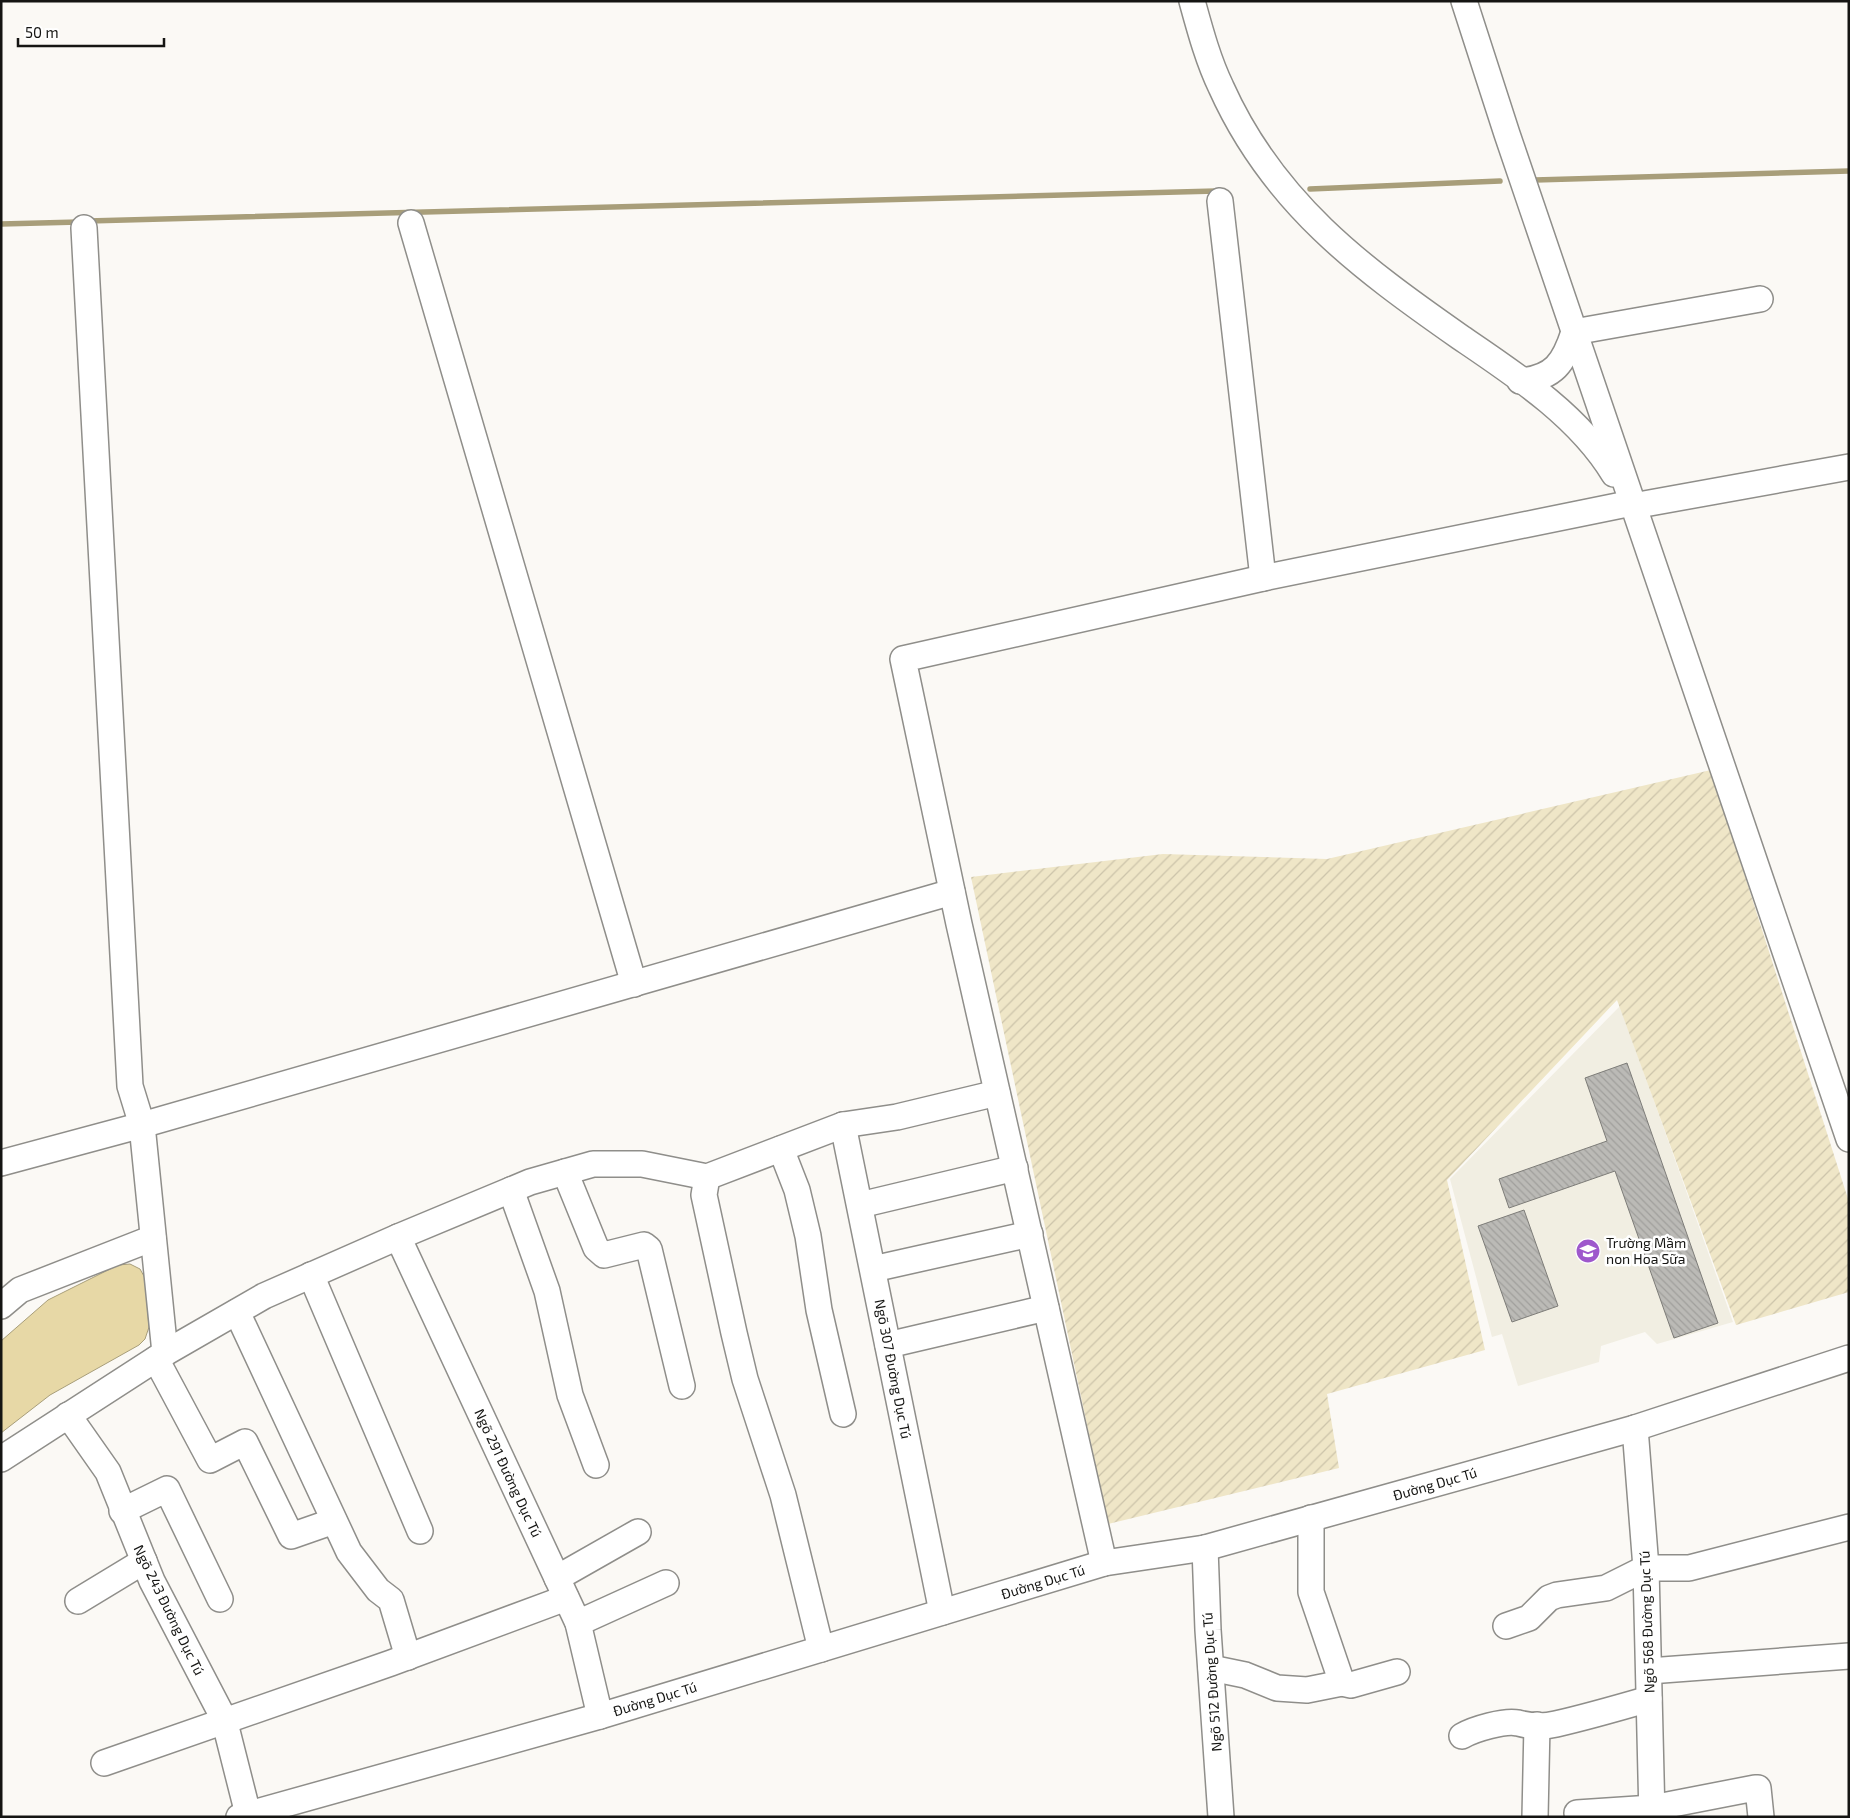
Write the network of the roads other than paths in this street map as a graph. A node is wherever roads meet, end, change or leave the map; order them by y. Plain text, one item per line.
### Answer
1 (1192, 1) edge
2 (1464, 1) edge
3 (1220, 201) dead end
4 (411, 223) dead end
5 (84, 228) dead end
6 (1760, 299) dead end
7 (1574, 332) junction
8 (1520, 381) junction
9 (1849, 467) edge
10 (1632, 504) junction
11 (1264, 578) junction
12 (952, 892) junction
13 (634, 984) junction
14 (997, 1093) junction
15 (142, 1124) junction
16 (843, 1125) junction
17 (1849, 1139) edge
18 (781, 1149) junction
19 (1, 1162) edge
20 (1014, 1168) junction
21 (565, 1172) junction
22 (707, 1177) junction
23 (511, 1190) junction
24 (860, 1204) junction
25 (1030, 1234) junction
26 (398, 1237) junction
27 (153, 1238) junction
28 (872, 1269) junction
29 (311, 1275) junction
30 (1, 1306) edge
31 (1046, 1308) junction
32 (237, 1312) junction
33 (888, 1345) junction
34 (161, 1356) junction
35 (1849, 1358) edge
36 (682, 1386) dead end
37 (843, 1414) dead end
38 (68, 1415) junction
39 (1635, 1428) junction
40 (1, 1460) edge
41 (596, 1465) dead end
42 (122, 1511) junction
43 (1311, 1518) junction
44 (334, 1521) junction
45 (1849, 1527) edge
46 (420, 1531) dead end
47 (638, 1532) dead end
48 (1205, 1548) junction
49 (144, 1561) junction
50 (1104, 1563) junction
51 (1646, 1568) junction
52 (666, 1582) dead end
53 (561, 1588) junction
54 (220, 1599) dead end
55 (78, 1601) dead end
56 (942, 1612) junction
57 (578, 1623) junction
58 (1506, 1626) dead end
59 (821, 1649) junction
60 (1849, 1656) edge
61 (408, 1657) junction
62 (1211, 1668) junction
63 (1649, 1671) junction
64 (1397, 1672) dead end
65 (1342, 1683) junction
66 (1649, 1699) junction
67 (600, 1716) junction
68 (224, 1719) junction
69 (1537, 1725) junction
70 (1462, 1736) dead end
71 (104, 1763) dead end
72 (1652, 1812) edge
73 (1578, 1813) dead end
74 (244, 1815) edge
75 (1222, 1817) edge
76 (1535, 1817) edge
77 (1761, 1817) edge

1 - 8 street
2 - 7 street
3 - 11 street
4 - 13 street
5 - 15 street
6 - 7 street
7 - 8 street
7 - 10 street
8 - 10 street
9 - 10 street
10 - 11 street
10 - 17 street
11 - 12 street
12 - 13 street
12 - 14 street
13 - 15 street
14 - 16 street
14 - 20 street
15 - 19 street
15 - 27 street
16 - 18 street
16 - 24 street, Ngõ 307 Đường Dục Tú
18 - 22 street
18 - 37 street
20 - 24 street
20 - 25 street
21 - 22 street
21 - 23 street
21 - 36 street
22 - 59 street
23 - 26 street
23 - 41 street
24 - 28 street, Ngõ 307 Đường Dục Tú
25 - 28 street
25 - 31 street
26 - 29 street
26 - 53 street, Ngõ 291 Đường Dục Tú
27 - 30 street
27 - 34 street
28 - 33 street, Ngõ 307 Đường Dục Tú
29 - 32 street
29 - 46 street
31 - 33 street
31 - 50 street
32 - 34 street
32 - 44 street
33 - 56 street, Ngõ 307 Đường Dục Tú
34 - 38 street
34 - 44 street
35 - 39 street, Đường Dục Tú
38 - 40 street
38 - 42 street, Ngõ 243 Đường Dục Tú
39 - 43 street, Đường Dục Tú
39 - 51 street, Ngõ 568 Đường Dục Tú
42 - 49 street, Ngõ 243 Đường Dục Tú
42 - 54 street
43 - 48 street, Đường Dục Tú
43 - 65 street
44 - 61 street
45 - 51 street
47 - 53 street
48 - 50 street, Đường Dục Tú
48 - 62 street, Ngõ 512 Đường Dục Tú
49 - 55 street
49 - 68 street, Ngõ 243 Đường Dục Tú
50 - 56 street, Đường Dục Tú
51 - 58 street
51 - 63 street, Ngõ 568 Đường Dục Tú
52 - 57 street
53 - 57 street, Ngõ 291 Đường Dục Tú
53 - 61 street
56 - 59 street, Đường Dục Tú
57 - 67 street, Ngõ 291 Đường Dục Tú
59 - 67 street, Đường Dục Tú
60 - 63 street
61 - 68 street
62 - 65 street
62 - 75 street, Ngõ 512 Đường Dục Tú
63 - 66 street, Ngõ 568 Đường Dục Tú
64 - 65 street
66 - 69 street
66 - 72 street, Ngõ 568 Đường Dục Tú
67 - 74 street, Đường Dục Tú
68 - 71 street
68 - 74 street, Ngõ 243 Đường Dục Tú
69 - 70 street
69 - 76 street
72 - 73 street
72 - 77 street

